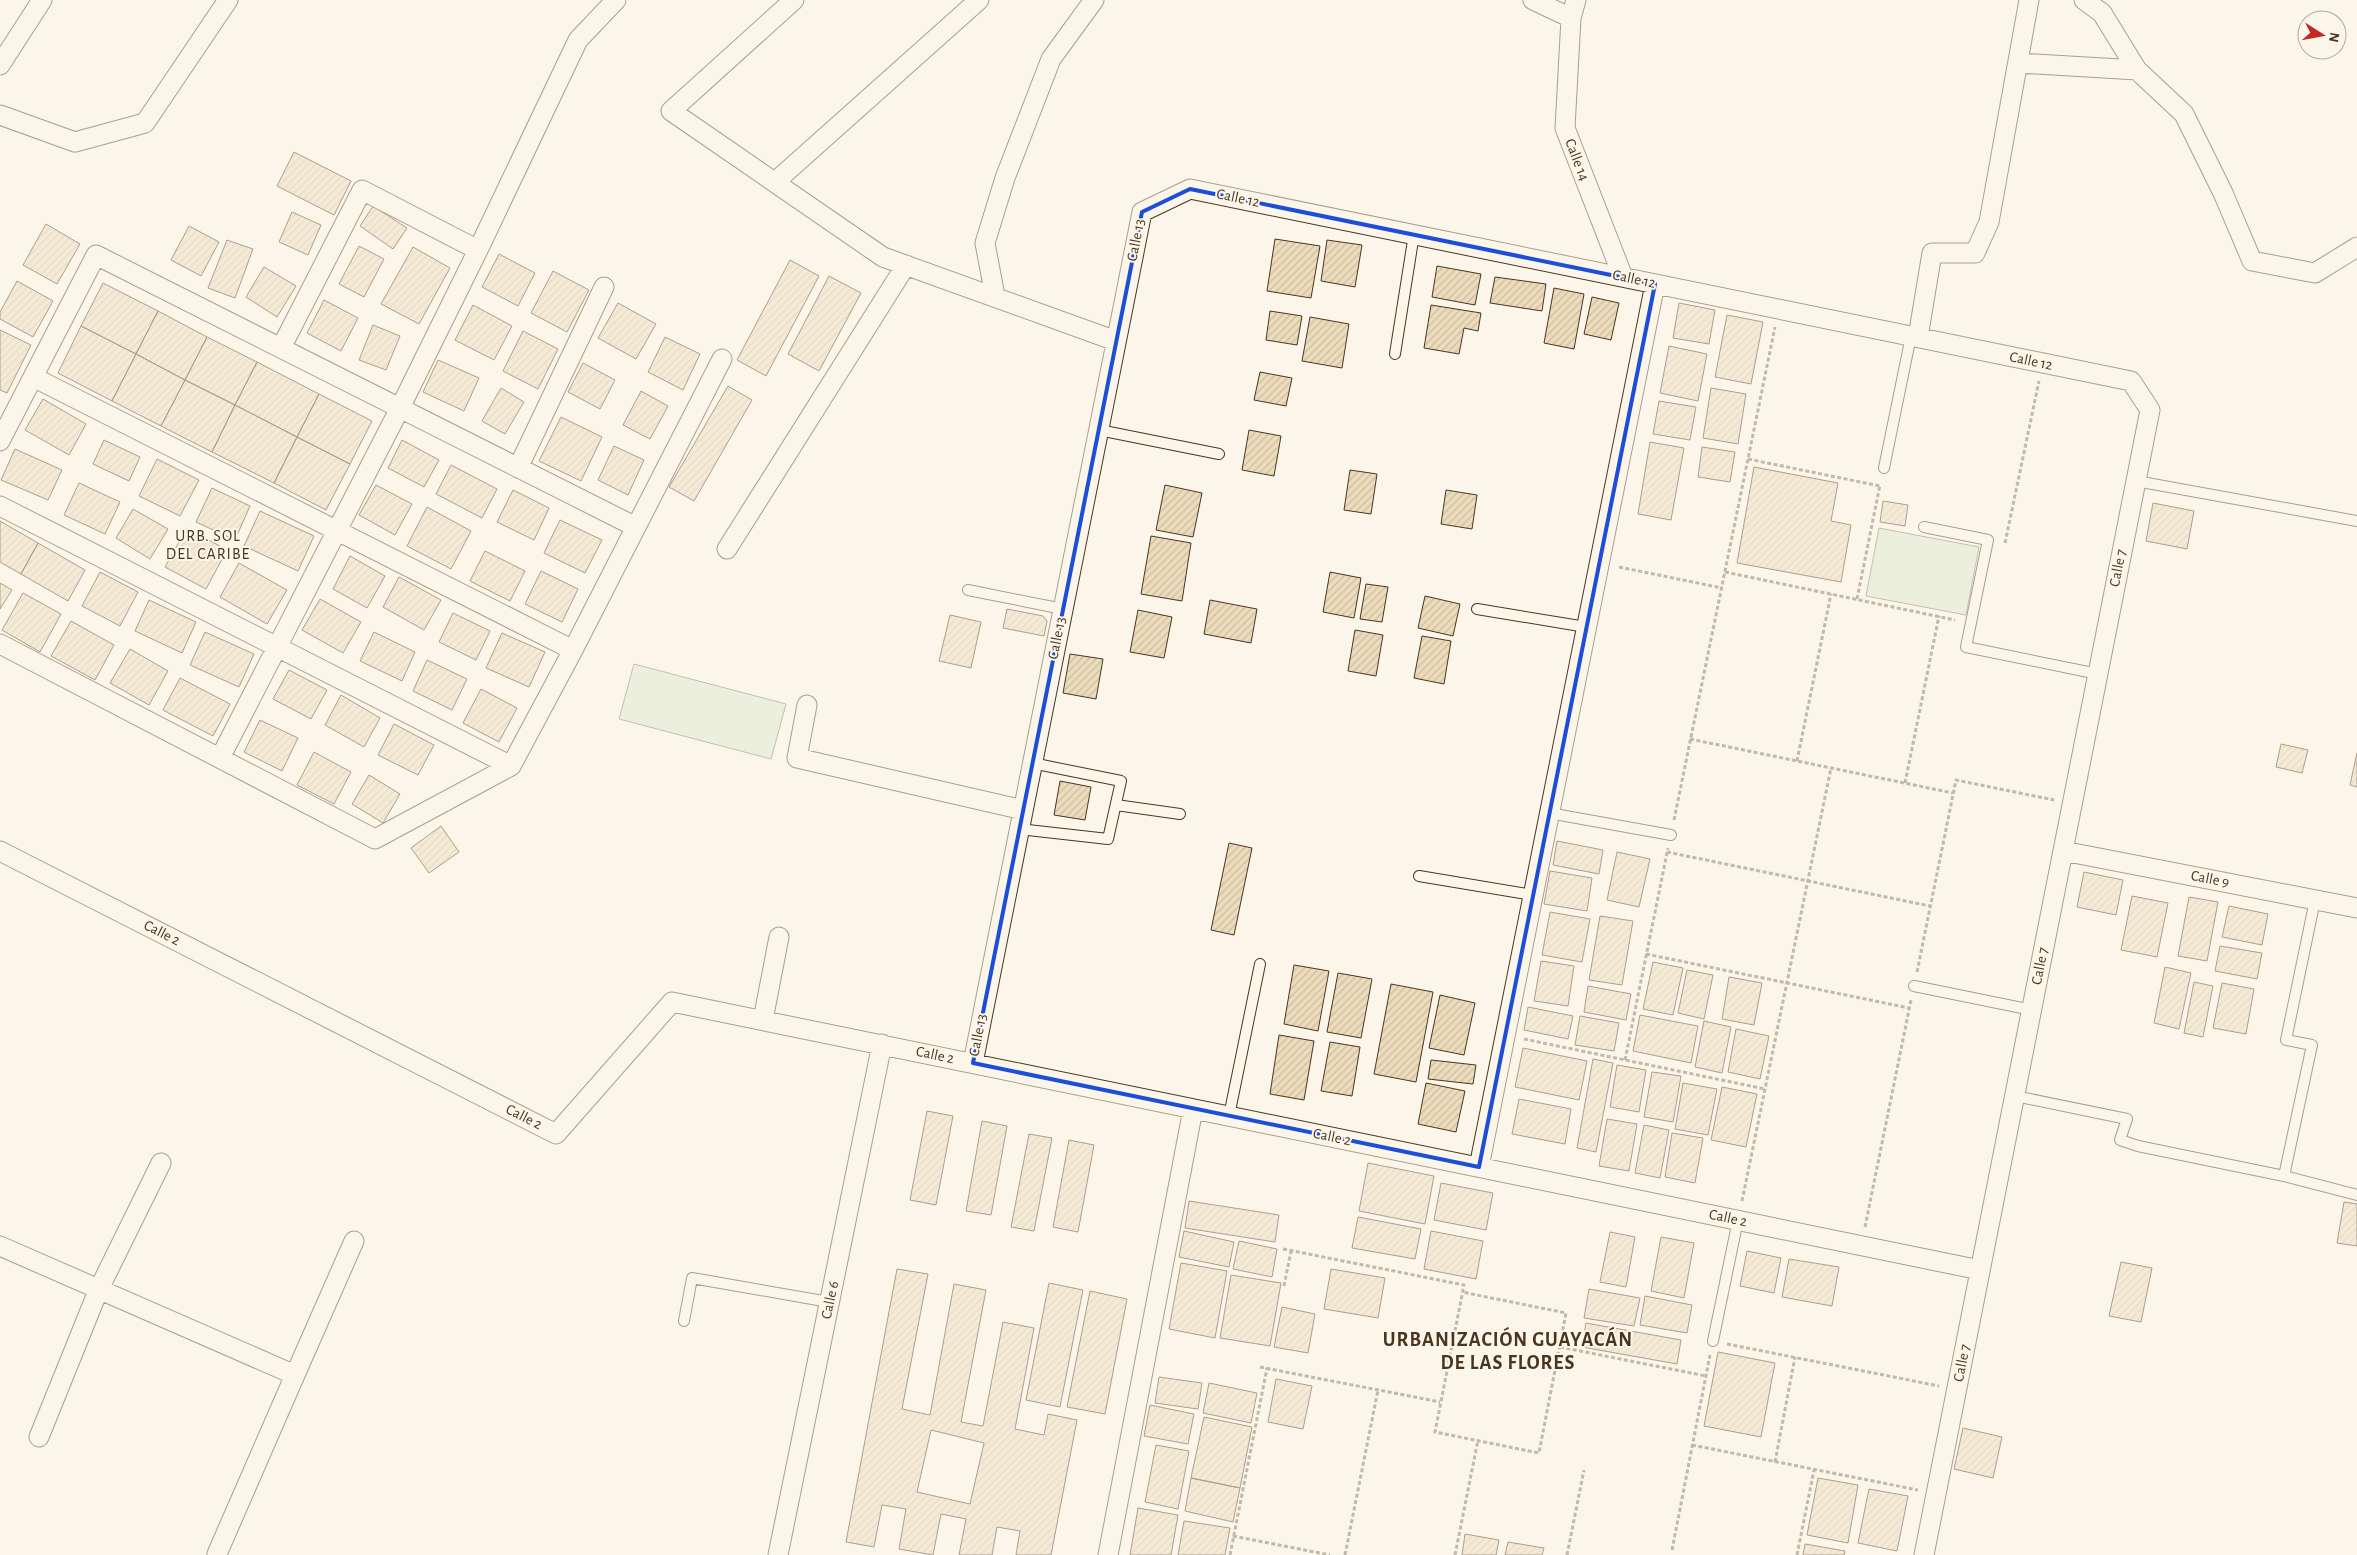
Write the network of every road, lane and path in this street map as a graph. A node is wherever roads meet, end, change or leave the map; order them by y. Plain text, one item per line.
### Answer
1 (42, 0) edge
2 (228, 0) edge
3 (616, 0) edge
4 (794, 0) edge
5 (979, 0) edge
6 (1094, 0) edge
7 (1533, 0) edge
8 (2029, 0) edge
9 (2084, 0) edge
10 (1574, 9) edge
11 (2018, 63) junction
12 (0, 65) edge
13 (2137, 70) junction
14 (0, 115) edge
15 (775, 182) junction
16 (1142, 212) joint
17 (1414, 234) junction
18 (2357, 247) edge
19 (478, 250) junction
20 (906, 265) junction
21 (1623, 277) junction
22 (1655, 284) junction
23 (604, 287) dead end
24 (995, 296) junction
25 (1779, 309) junction
26 (1915, 337) junction
27 (1116, 341) junction
28 (282, 348) junction
29 (1395, 354) dead end
30 (722, 359) dead end
31 (2043, 363) junction
32 (33, 377) junction
33 (2131, 381) joint
34 (400, 408) junction
35 (1099, 430) junction
36 (0, 441) edge
37 (1219, 454) dead end
38 (1748, 459) junction
39 (518, 468) junction
40 (1884, 468) joint
41 (2136, 481) junction
42 (1880, 486) junction
43 (0, 506) edge
44 (2357, 521) edge
45 (636, 527) junction
46 (1924, 527) dead end
47 (336, 530) junction
48 (2005, 545) dead end
49 (727, 548) dead end
50 (1599, 563) junction
51 (1725, 572) junction
52 (1722, 588) junction
53 (968, 590) dead end
54 (1832, 594) junction
55 (1857, 599) junction
56 (1063, 609) junction
57 (1477, 609) dead end
58 (1939, 616) junction
59 (1971, 623) junction
60 (1586, 628) junction
61 (0, 644) edge
62 (276, 646) junction
63 (573, 650) junction
64 (2098, 674) junction
65 (807, 705) dead end
66 (1690, 739) junction
67 (220, 758) junction
68 (1797, 761) junction
69 (1032, 763) junction
70 (511, 766) junction
71 (1831, 768) junction
72 (1905, 783) junction
73 (1953, 793) junction
74 (2072, 804) junction
75 (1116, 805) junction
76 (1023, 810) junction
77 (1549, 813) junction
78 (1180, 814) dead end
79 (1019, 829) junction
80 (1671, 835) junction
81 (0, 851) edge
82 (2063, 851) junction
83 (1667, 852) junction
84 (1419, 876) dead end
85 (1808, 881) junction
86 (1533, 895) junction
87 (2315, 900) junction
88 (1930, 906) junction
89 (2357, 908) edge
90 (779, 937) dead end
91 (1646, 954) junction
92 (1260, 964) dead end
93 (1787, 983) junction
94 (1914, 986) junction
95 (1909, 1008) junction
96 (2032, 1010) junction
97 (763, 1020) junction
98 (1505, 1035) junction
99 (882, 1044) junction
100 (1625, 1060) junction
101 (973, 1063) junction
102 (1765, 1089) junction
103 (2015, 1096) junction
104 (1193, 1109) junction
105 (1229, 1116) junction
106 (161, 1163) dead end
107 (1479, 1167) junction
108 (2284, 1176) junction
109 (2357, 1195) edge
110 (1738, 1220) junction
111 (354, 1241) dead end
112 (0, 1246) edge
113 (1861, 1246) junction
114 (1284, 1249) dead end
115 (1291, 1251) junction
116 (1980, 1270) junction
117 (1284, 1286) dead end
118 (98, 1291) junction
119 (1462, 1292) junction
120 (829, 1302) junction
121 (684, 1320) dead end
122 (1713, 1341) junction
123 (1560, 1347) junction
124 (1795, 1357) junction
125 (1260, 1367) dead end
126 (1266, 1368) junction
127 (296, 1376) junction
128 (1706, 1376) junction
129 (1957, 1389) junction
130 (1378, 1390) junction
131 (1440, 1402) junction
132 (39, 1437) dead end
133 (1478, 1440) junction
134 (1692, 1445) junction
135 (1775, 1462) junction
136 (1584, 1470) dead end
137 (1814, 1470) junction
138 (1936, 1494) junction
139 (1234, 1536) junction
140 (1672, 1550) dead end
141 (1309, 1553) edge
142 (216, 1554) edge
143 (778, 1555) edge
144 (1108, 1555) edge
145 (1230, 1555) edge
146 (1330, 1555) edge
147 (1345, 1555) edge
148 (1455, 1555) edge
149 (1568, 1555) edge
150 (1797, 1555) edge
151 (1924, 1555) edge

1 - 12 street
2 - 14 street
3 - 19 street
4 - 15 street
5 - 15 street
6 - 24 street
7 - 10 street, Calle 14
8 - 11 street
9 - 13 street
10 - 21 street, Calle 14
11 - 13 street
11 - 26 street
13 - 18 street
15 - 20 street
16 - 17 street, Calle 12
16 - 27 street, Calle 13
17 - 21 street, Calle 12
17 - 29 lane
19 - 28 street
19 - 34 street
20 - 24 street
20 - 49 street
21 - 22 street, Calle 12
22 - 25 street, Calle 12
22 - 50 street
23 - 39 street
24 - 27 street
25 - 26 street, Calle 12
25 - 38 path
26 - 31 street, Calle 12
26 - 40 lane
27 - 35 street, Calle 13
28 - 32 street
28 - 34 street
30 - 45 street
31 - 33 street, Calle 12
31 - 48 path
32 - 36 street
32 - 47 street
33 - 41 street, Calle 7
34 - 39 street
34 - 47 street
35 - 37 lane
35 - 56 street, Calle 13
38 - 42 path
38 - 51 path
39 - 45 street
40 - 42 path
41 - 44 lane
41 - 64 street, Calle 7
42 - 55 path
43 - 62 street
45 - 63 street
46 - 59 lane
47 - 62 street
47 - 63 street
50 - 52 path
50 - 60 street
51 - 52 path
51 - 54 path
52 - 66 path
53 - 56 lane
54 - 55 path
54 - 68 path
55 - 58 path
56 - 69 street, Calle 13
57 - 60 lane
58 - 59 path
58 - 72 path
59 - 64 lane
60 - 77 street
61 - 67 street
62 - 67 street
62 - 70 street
63 - 70 street
64 - 74 street, Calle 7
65 - 76 street
66 - 68 path
66 - 80 path
67 - 70 street
68 - 71 path
69 - 75 lane
69 - 76 street, Calle 13
71 - 72 path
71 - 85 path
72 - 73 path
73 - 74 path
73 - 88 path
74 - 82 street, Calle 7
75 - 78 lane
75 - 79 lane
76 - 79 street, Calle 13
77 - 80 lane
77 - 86 street
79 - 101 street, Calle 13
80 - 83 path
81 - 97 street, Calle 2
82 - 87 street, Calle 9
82 - 96 street, Calle 7
83 - 85 path
83 - 91 path
84 - 86 lane
85 - 88 path
85 - 93 path
86 - 98 street
87 - 89 street, Calle 9
87 - 108 lane
88 - 94 path
90 - 97 street
91 - 93 path
91 - 100 path
92 - 105 lane
93 - 95 path
93 - 102 path
94 - 95 path
94 - 96 lane
95 - 113 path
96 - 103 street, Calle 7
97 - 99 street, Calle 2
98 - 100 path
98 - 107 street
99 - 101 street, Calle 2
99 - 120 street, Calle 6
100 - 102 path
101 - 104 street, Calle 2
102 - 110 path
103 - 108 lane
103 - 116 street, Calle 7
104 - 105 street, Calle 2
104 - 144 street
105 - 107 street, Calle 2
106 - 118 street
107 - 110 street, Calle 2
108 - 109 lane
110 - 113 street, Calle 2
110 - 122 lane
111 - 127 street
112 - 118 street
113 - 116 street, Calle 2
114 - 115 path
115 - 117 path
115 - 119 path
116 - 129 street, Calle 7
118 - 127 street
118 - 132 street
119 - 123 path
119 - 131 path
120 - 121 lane
120 - 143 street, Calle 6
122 - 124 path
122 - 128 path
123 - 128 path
123 - 133 path
124 - 129 path
124 - 135 path
125 - 126 path
126 - 130 path
126 - 139 path
127 - 142 street
128 - 134 path
129 - 138 street, Calle 7
130 - 131 path
130 - 147 path
131 - 133 path
133 - 148 path
134 - 135 path
134 - 140 path
135 - 137 path
136 - 149 path
137 - 138 path
137 - 150 path
138 - 151 street, Calle 7
139 - 141 path
139 - 145 path
141 - 146 path

